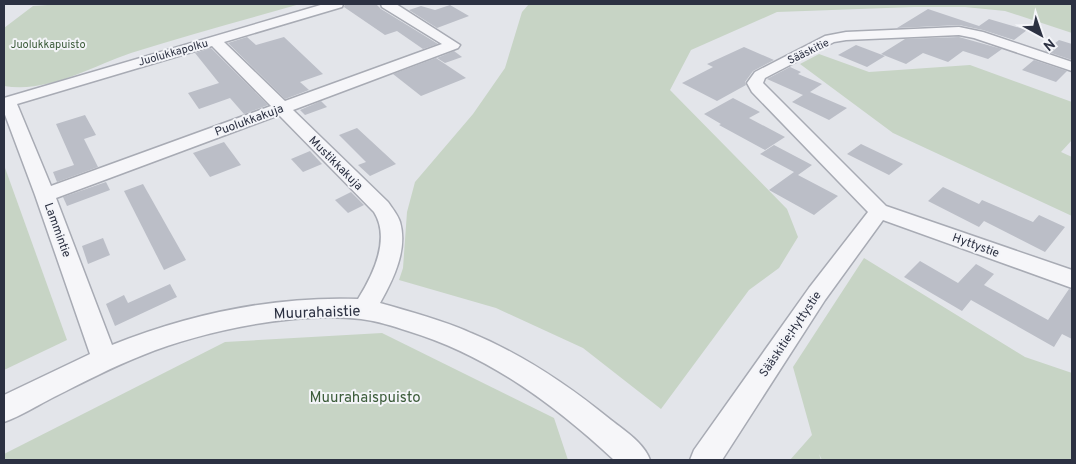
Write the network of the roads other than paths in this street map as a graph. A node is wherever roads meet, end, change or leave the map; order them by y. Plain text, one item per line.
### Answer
1 (337, 4) edge
2 (387, 4) edge
3 (214, 40) junction
4 (1072, 68) edge
5 (10, 101) joint
6 (282, 108) junction
7 (45, 195) junction
8 (879, 211) junction
9 (1072, 279) edge
10 (365, 310) junction
11 (105, 360) junction
12 (4, 409) edge
13 (635, 460) edge
14 (705, 460) edge

1 - 3 street, Juolukkapolku
2 - 6 street, Puolukkakuja
3 - 5 street, Juolukkapolku
3 - 6 street, Mustikkakuja
4 - 8 street, Sääskitie
5 - 7 street, Lammintie
6 - 7 street, Puolukkakuja
6 - 10 street, Mustikkakuja
7 - 11 street, Lammintie
8 - 9 street, Hyttystie
8 - 14 street, Sääskitie;Hyttystie
10 - 11 street, Muurahaistie
10 - 13 street, Muurahaistie
11 - 12 street, Muurahaistie

